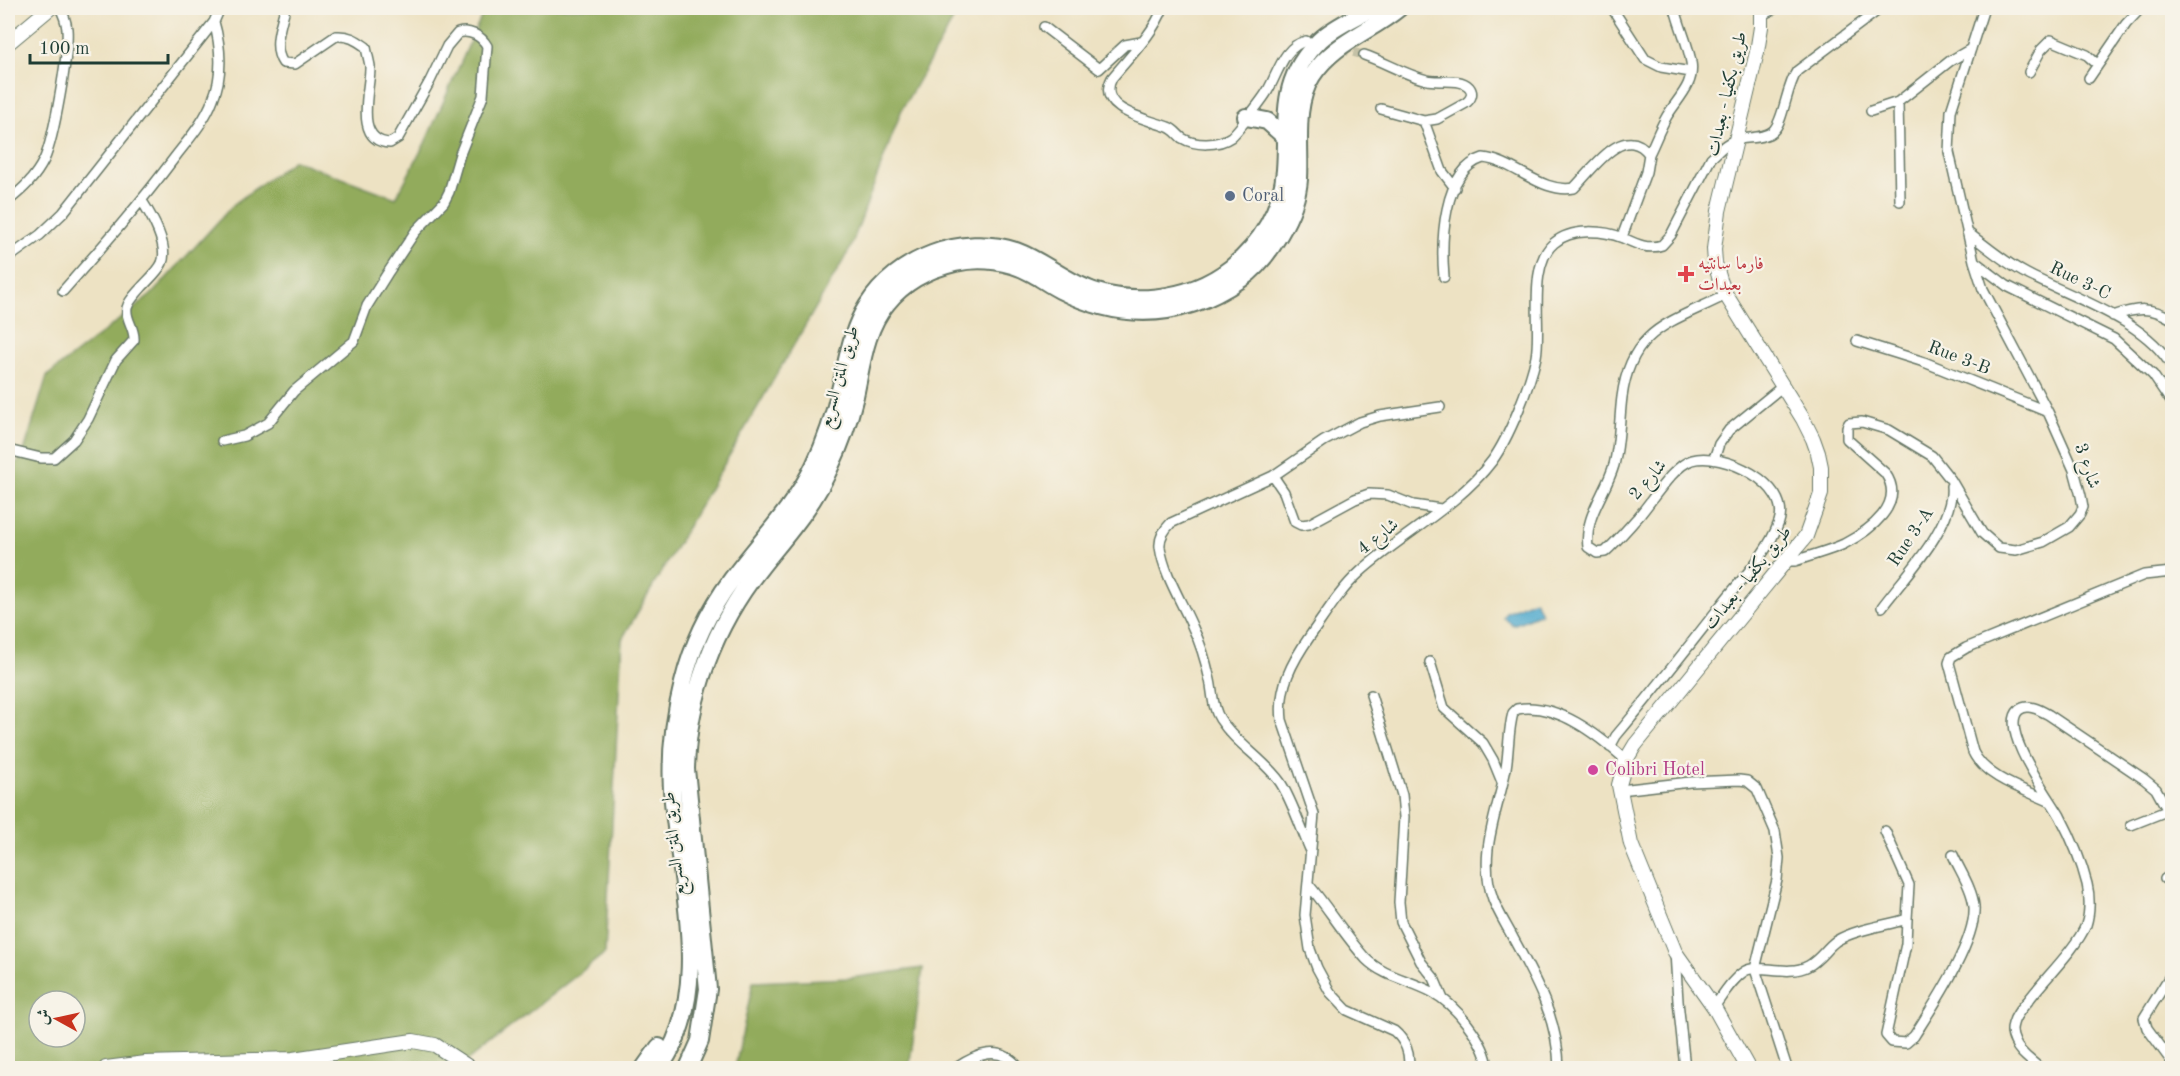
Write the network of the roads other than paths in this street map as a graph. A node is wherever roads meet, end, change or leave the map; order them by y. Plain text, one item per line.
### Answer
1 (50, 8) edge
2 (60, 8) edge
3 (220, 8) edge
4 (285, 8) edge
5 (1154, 8) edge
6 (1163, 8) edge
7 (1372, 8) edge
8 (1399, 8) edge
9 (1612, 8) edge
10 (1675, 8) edge
11 (1776, 8) edge
12 (1881, 8) edge
13 (1984, 8) edge
14 (2141, 8) edge
15 (1761, 11) edge
16 (214, 22) junction
17 (1155, 25) junction
18 (1044, 27) dead end
19 (1306, 41) dead end
20 (1141, 42) junction
21 (8, 43) edge
22 (1971, 49) junction
23 (1364, 55) tunnel mouth
24 (2097, 64) junction
25 (1691, 72) junction
26 (2029, 72) dead end
27 (2089, 78) dead end
28 (1898, 102) junction
29 (1382, 109) dead end
30 (1871, 111) dead end
31 (1246, 117) junction
32 (1424, 121) junction
33 (1285, 137) junction
34 (1734, 140) junction
35 (1649, 154) junction
36 (1455, 188) junction
37 (8, 201) edge
38 (142, 201) junction
39 (1900, 201) dead end
40 (1967, 232) junction
41 (1622, 237) junction
42 (8, 258) edge
43 (1974, 261) junction
44 (1444, 277) dead end
45 (63, 291) dead end
46 (1726, 295) junction
47 (2113, 316) junction
48 (2172, 319) edge
49 (1857, 341) dead end
50 (2172, 367) edge
51 (1783, 386) junction
52 (2172, 404) edge
53 (1440, 407) dead end
54 (2048, 412) junction
55 (222, 441) dead end
56 (8, 450) edge
57 (1714, 459) junction
58 (1274, 476) junction
59 (1951, 480) junction
60 (1441, 509) junction
61 (1787, 561) junction
62 (2172, 572) edge
63 (1882, 607) dead end
64 (1430, 662) dead end
65 (1371, 695) dead end
66 (1610, 747) junction
67 (1626, 760) junction
68 (1502, 782) junction
69 (1620, 790) junction
70 (2051, 802) junction
71 (2171, 814) edge
72 (2131, 825) dead end
73 (1885, 831) dead end
74 (1311, 851) junction
75 (1953, 855) dead end
76 (1310, 885) junction
77 (1907, 919) junction
78 (1675, 952) junction
79 (1755, 969) junction
80 (2172, 973) edge
81 (1443, 999) junction
82 (687, 1003) junction
83 (1714, 1007) junction
84 (2172, 1062) edge
85 (106, 1068) edge
86 (470, 1068) edge
87 (645, 1068) edge
88 (659, 1068) edge
89 (688, 1068) edge
90 (956, 1068) edge
91 (1019, 1068) edge
92 (1408, 1068) edge
93 (1488, 1068) edge
94 (1559, 1068) edge
95 (1685, 1068) edge
96 (1748, 1068) edge
97 (1787, 1068) edge
98 (2039, 1068) edge

1 - 21 main road
2 - 37 street
3 - 16 street
4 - 55 street
5 - 17 street
6 - 17 street
7 - 33 highway, طريق المتن السريع
8 - 89 highway, طريق المتن السريع
9 - 25 street
10 - 25 street
11 - 15 street
12 - 34 street
13 - 22 street, شارع 3
14 - 24 street
15 - 34 main road, طريق بكفيا - بعبدات
16 - 38 street
16 - 42 street
17 - 20 street
18 - 20 street
19 - 31 street
20 - 31 street
22 - 28 street
22 - 40 street, شارع 3
23 - 32 street
24 - 26 street
24 - 27 street
25 - 35 street
28 - 30 street
28 - 39 street
29 - 32 street
31 - 33 highway
32 - 36 street
33 - 82 highway, طريق المتن السريع
34 - 41 street, شارع 4
34 - 46 main road, طريق بكفيا - بعبدات
35 - 36 street
35 - 41 street
36 - 44 street
38 - 45 street
38 - 56 street
40 - 43 street, شارع 3
40 - 47 street, Rue 3-C
41 - 60 street, شارع 4
43 - 52 street, Rue 3-C
43 - 54 street, شارع 3
46 - 51 main road, طريق بكفيا - بعبدات
46 - 57 street, شارع 2
47 - 48 street
47 - 50 street, Rue 3-C
49 - 54 street, Rue 3-B
51 - 57 street
51 - 61 main road, طريق بكفيا - بعبدات
53 - 58 street
54 - 59 street, شارع 3
57 - 66 street
58 - 60 street
58 - 74 street
59 - 61 street, شارع 3
59 - 63 street, Rue 3-A
60 - 74 street, شارع 4
61 - 67 main road, طريق بكفيا - بعبدات
62 - 70 street
64 - 68 street
65 - 81 street
66 - 67 street
66 - 68 street
67 - 69 main road, طريق بكفيا - بعبدات
68 - 94 street
69 - 78 main road, طريق بكفيا - بعبدات
69 - 79 street
70 - 71 street
70 - 98 street
71 - 72 street
73 - 77 street
74 - 76 street, شارع 4
75 - 77 street
76 - 81 street
76 - 92 street, شارع 4
77 - 79 street
78 - 83 main road, طريق بكفيا - بعبدات
78 - 95 street
79 - 83 street
79 - 97 street
80 - 84 street
81 - 93 street
82 - 87 highway
82 - 88 highway, طريق المتن السريع
83 - 96 main road, طريق بكفيا - بعبدات
85 - 86 main road
90 - 91 street

